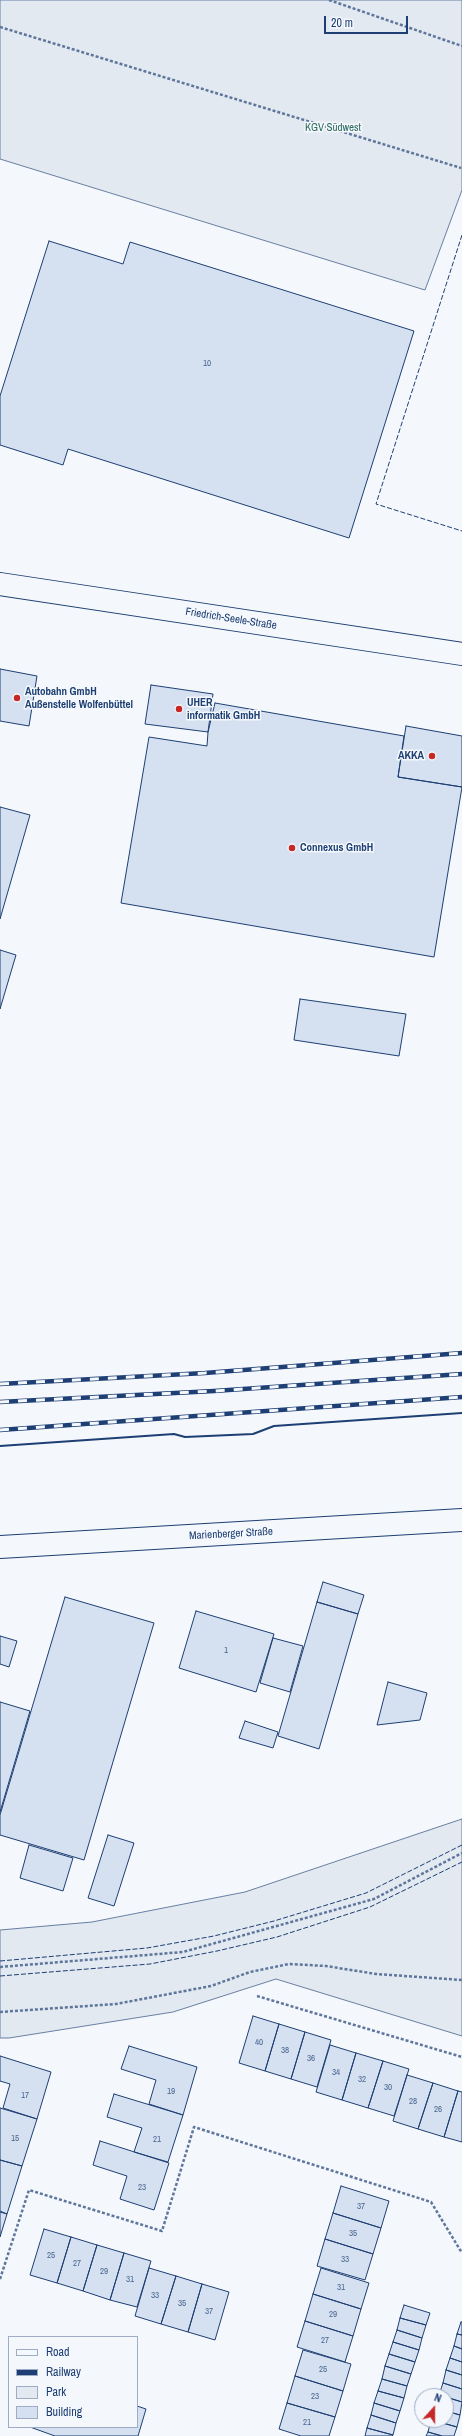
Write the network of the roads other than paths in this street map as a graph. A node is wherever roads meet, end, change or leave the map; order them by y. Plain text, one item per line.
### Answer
1 (0, 584) edge
2 (462, 654) edge
3 (462, 1520) edge
4 (0, 1547) edge

1 - 2 street, Friedrich-Seele-Straße
3 - 4 street, Marienberger Straße

